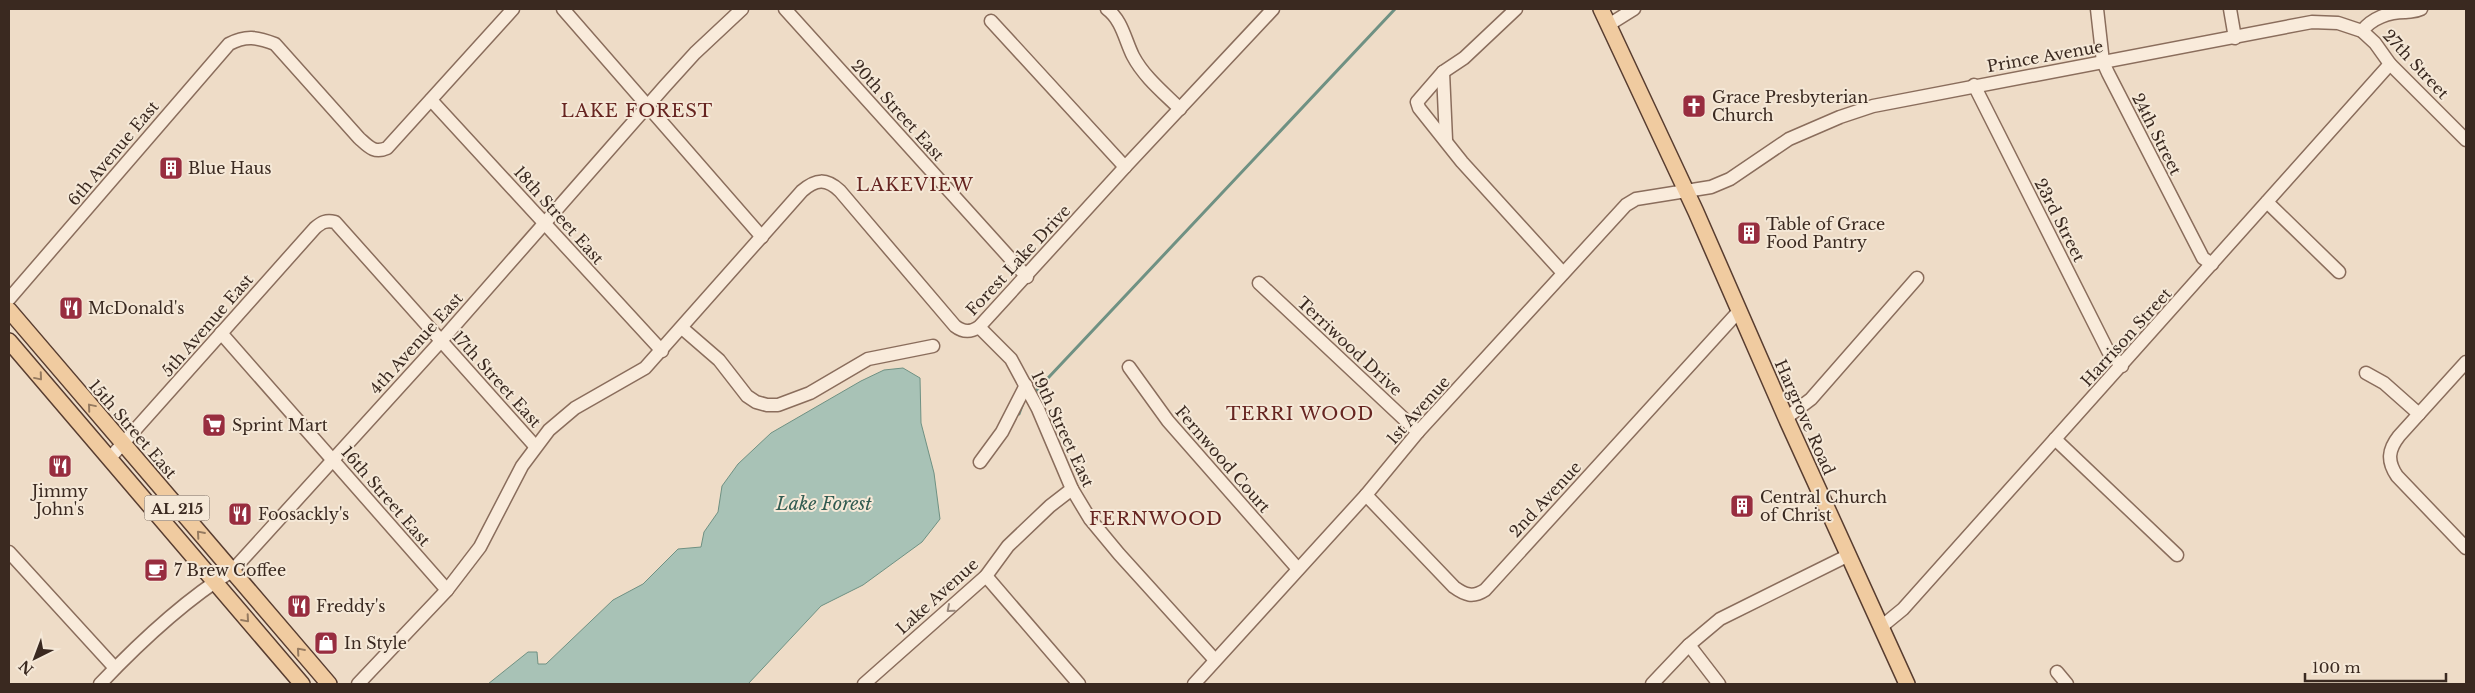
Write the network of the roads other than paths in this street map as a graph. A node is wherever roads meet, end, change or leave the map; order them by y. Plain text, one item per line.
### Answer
1 (513, 9) edge
2 (563, 9) edge
3 (742, 9) edge
4 (785, 9) edge
5 (1107, 9) edge
6 (1273, 9) edge
7 (1516, 9) edge
8 (1601, 9) edge
9 (1634, 9) edge
10 (2097, 9) edge
11 (2230, 9) edge
12 (2421, 9) edge
13 (991, 21) dead end
14 (1610, 24) junction
15 (2362, 31) junction
16 (2235, 38) junction
17 (2103, 62) junction
18 (2390, 64) junction
19 (1443, 72) junction
20 (1974, 85) junction
21 (431, 100) junction
22 (648, 106) junction
23 (1180, 109) junction
24 (1446, 140) junction
25 (2466, 140) edge
26 (1125, 167) junction
27 (1686, 190) junction
28 (2267, 202) junction
29 (334, 222) joint
30 (545, 224) junction
31 (762, 237) junction
32 (2212, 264) junction
33 (2339, 272) dead end
34 (1563, 273) junction
35 (1027, 277) junction
36 (1916, 278) dead end
37 (1259, 284) dead end
38 (9, 299) edge
39 (9, 310) edge
40 (1740, 311) junction
41 (979, 327) junction
42 (682, 328) junction
43 (221, 333) junction
44 (9, 341) edge
45 (441, 341) junction
46 (933, 346) dead end
47 (662, 351) junction
48 (2466, 362) edge
49 (2122, 366) junction
50 (1129, 367) dead end
51 (2366, 373) dead end
52 (1026, 385) junction
53 (2419, 414) junction
54 (1786, 418) junction
55 (1418, 432) junction
56 (2055, 439) junction
57 (122, 444) junction
58 (535, 446) junction
59 (109, 460) junction
60 (333, 460) junction
61 (980, 462) dead end
62 (1072, 489) junction
63 (1366, 495) junction
64 (2466, 548) edge
65 (9, 552) edge
66 (1849, 554) junction
67 (2177, 555) dead end
68 (1298, 569) junction
69 (232, 571) junction
70 (986, 576) junction
71 (214, 582) junction
72 (447, 590) junction
73 (1881, 627) junction
74 (1689, 645) junction
75 (1215, 660) junction
76 (115, 668) junction
77 (2057, 672) dead end
78 (100, 684) edge
79 (302, 684) edge
80 (329, 684) edge
81 (358, 684) edge
82 (864, 684) edge
83 (1079, 684) edge
84 (1194, 684) edge
85 (1652, 684) edge
86 (1719, 684) edge
87 (1907, 684) edge
88 (2067, 684) edge

1 - 21 street
2 - 22 street
3 - 22 street, 4th Avenue East
4 - 35 street, 20th Street East
5 - 23 street
6 - 23 street, Forest Lake Drive
7 - 19 street
8 - 14 main road, Hargrove Road
9 - 14 street
10 - 17 street, 24th Street
11 - 16 street
12 - 15 street
13 - 26 street
14 - 27 main road, Hargrove Road
15 - 16 street, Prince Avenue
15 - 18 street, 27th Street
16 - 17 street, Prince Avenue
17 - 20 street, Prince Avenue
17 - 32 street, 24th Street
18 - 25 street, 27th Street
18 - 28 street, Harrison Street
19 - 24 street
19 - 24 street
20 - 27 street, Prince Avenue
20 - 49 street, 23rd Street
21 - 30 street, 18th Street East
21 - 38 street, 6th Avenue East
22 - 30 street, 4th Avenue East
22 - 31 street
23 - 26 street, Forest Lake Drive
24 - 34 street
26 - 35 street, Forest Lake Drive
27 - 34 street, 1st Avenue
27 - 40 main road, Hargrove Road
28 - 32 street, Harrison Street
28 - 33 street
29 - 43 street, 5th Avenue East
29 - 45 street, 17th Street East
30 - 45 street, 4th Avenue East
30 - 47 street, 18th Street East
31 - 41 street, Forest Lake Drive
31 - 42 street, Forest Lake Drive
32 - 49 street, Harrison Street
34 - 55 street, 1st Avenue
35 - 41 street, Forest Lake Drive
36 - 54 street
37 - 55 street, Terriwood Drive
57 -> 39 main road, 15th Street East / AL 215
40 - 54 main road, Hargrove Road
40 - 63 street, 2nd Avenue
41 - 52 street, 19th Street East
42 - 46 street
42 - 47 street, Forest Lake Drive
43 - 57 street, 5th Avenue East
43 - 60 street, 16th Street East
44 -> 59 main road, AL 215
45 - 58 street, 17th Street East
45 - 60 street, 4th Avenue East
47 - 58 street, Forest Lake Drive
48 - 53 street
49 - 56 street, Harrison Street
50 - 68 street, Fernwood Court
51 - 53 street
52 - 61 street
52 - 62 street, 19th Street East
53 - 64 street
54 - 66 main road, Hargrove Road
55 - 63 street, 1st Avenue
56 - 67 street
56 - 73 street, Harrison Street
57 - 59 street, 5th Avenue East
69 -> 57 main road, 15th Street East / AL 215
58 - 72 street, Forest Lake Drive
59 - 71 main road, AL 215
60 - 69 street, 4th Avenue East
60 - 72 street, 16th Street East
62 - 70 street, Lake Avenue
62 - 75 street, 19th Street East
63 - 68 street, 1st Avenue
65 - 76 street
66 - 73 main road, Hargrove Road
66 - 74 street
68 - 75 street, 1st Avenue
69 - 71 street, 4th Avenue East
80 -> 69 main road, 15th Street East / AL 215
70 -> 82 street, Lake Avenue
70 - 83 street
71 - 76 street, 4th Avenue East
71 -> 79 main road, AL 215
72 - 81 street, Forest Lake Drive
73 - 87 main road, Hargrove Road
74 - 85 street
74 - 86 street
75 - 84 street, 1st Avenue
76 - 78 street, 4th Avenue East
77 - 88 street

